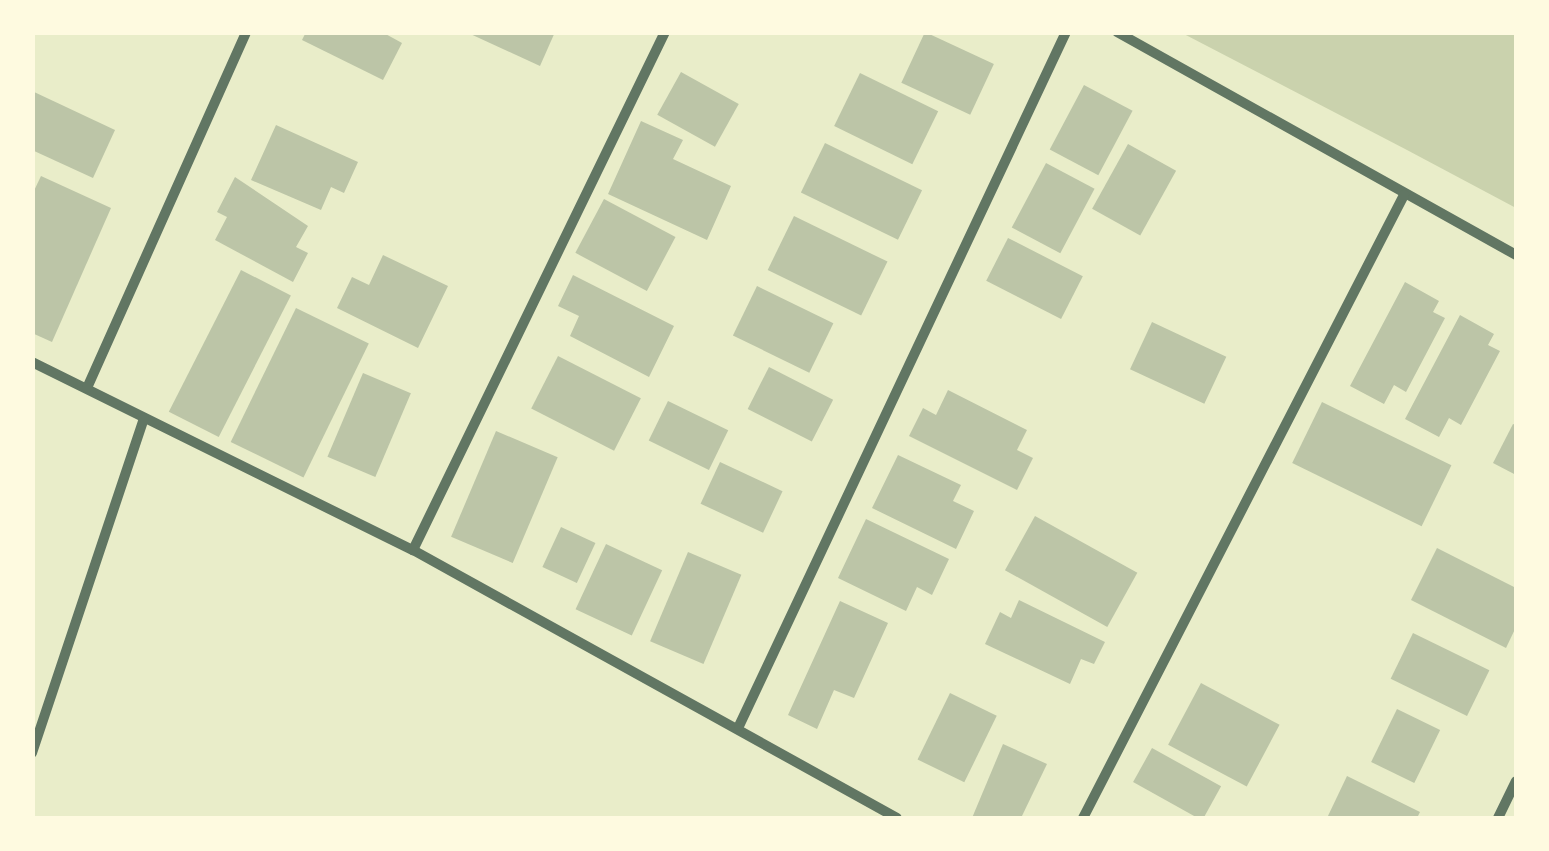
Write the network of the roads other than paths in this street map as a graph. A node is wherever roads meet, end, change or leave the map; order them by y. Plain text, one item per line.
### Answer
1 (246, 32) edge
2 (664, 32) edge
3 (1066, 32) edge
4 (1117, 32) edge
5 (1404, 195) junction
6 (1516, 255) edge
7 (32, 362) edge
8 (87, 388) junction
9 (144, 418) junction
10 (412, 550) junction
11 (739, 726) junction
12 (32, 753) edge
13 (1516, 781) edge
14 (896, 818) edge
15 (1083, 818) edge
16 (1498, 818) edge

1 - 8 street
2 - 10 street
3 - 11 street
4 - 5 street
5 - 6 street
5 - 15 street
7 - 8 street
8 - 9 street
9 - 10 street
9 - 12 street
10 - 11 street
11 - 14 street
13 - 16 street

